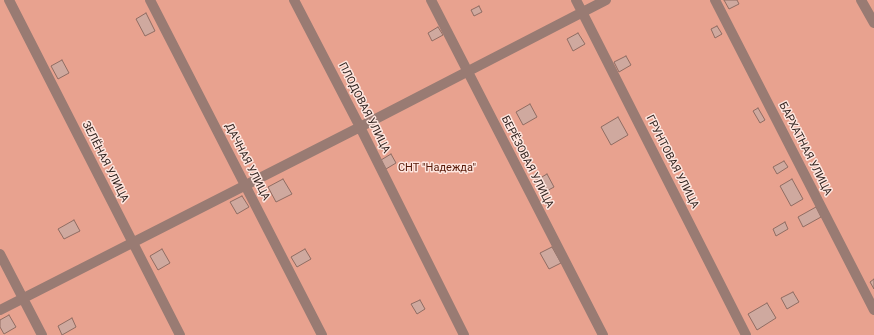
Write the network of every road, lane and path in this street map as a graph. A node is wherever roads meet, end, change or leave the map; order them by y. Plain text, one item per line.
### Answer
1 (9, 0) edge
2 (150, 0) edge
3 (294, 0) edge
4 (430, 0) edge
5 (576, 0) edge
6 (606, 0) edge
7 (715, 0) edge
8 (861, 0) edge
9 (582, 12) junction
10 (874, 23) edge
11 (467, 72) junction
12 (360, 127) junction
13 (245, 186) junction
14 (133, 243) junction
15 (0, 254) edge
16 (23, 298) junction
17 (0, 310) edge
18 (874, 310) edge
19 (42, 335) edge
20 (180, 335) edge
21 (322, 335) edge
22 (464, 335) edge
23 (602, 335) edge
24 (746, 335) edge

1 - 14 street, ЗЕЛЁНАЯ УЛИЦА
2 - 13 street, ДАЧНАЯ УЛИЦА
3 - 12 street, ПЛОДОВАЯ УЛИЦА
4 - 11 street, БЕРЁЗОВАЯ УЛИЦА
5 - 9 street, ГРУНТОВАЯ УЛИЦА
6 - 9 street
7 - 18 street, БАРХАТНАЯ УЛИЦА
8 - 10 street
9 - 11 street
9 - 24 street, ГРУНТОВАЯ УЛИЦА
11 - 12 street
11 - 23 street, БЕРЁЗОВАЯ УЛИЦА
12 - 13 street
12 - 22 street, ПЛОДОВАЯ УЛИЦА
13 - 14 street
13 - 21 street, ДАЧНАЯ УЛИЦА
14 - 16 street
14 - 20 street, ЗЕЛЁНАЯ УЛИЦА
15 - 16 street
16 - 17 street
16 - 19 street

